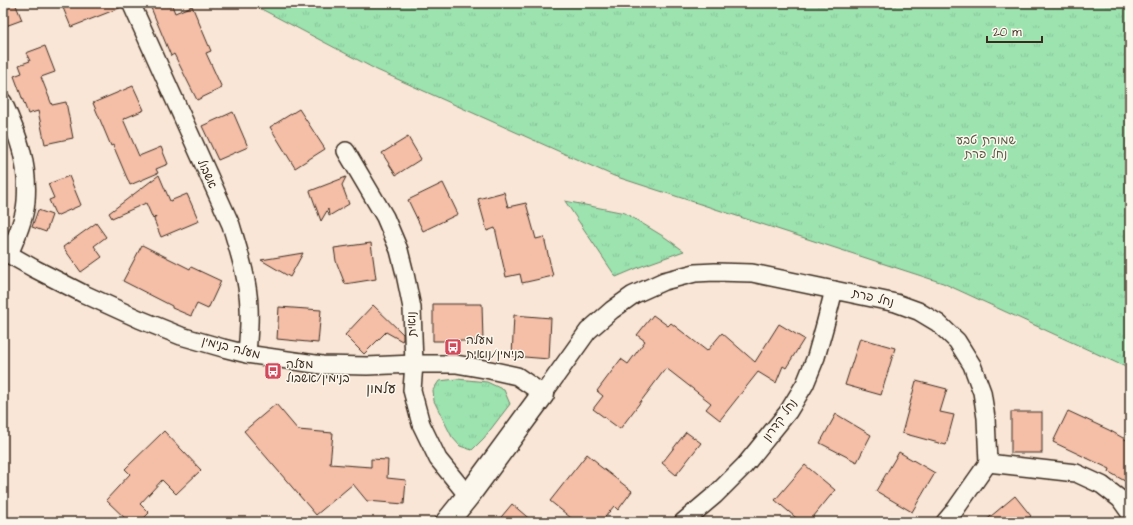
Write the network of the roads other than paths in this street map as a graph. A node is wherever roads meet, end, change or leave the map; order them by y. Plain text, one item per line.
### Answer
1 (131, 3) edge
2 (3, 102) edge
3 (346, 151) dead end
4 (6, 252) edge
5 (834, 290) junction
6 (247, 354) junction
7 (414, 364) junction
8 (543, 394) junction
9 (988, 463) junction
10 (468, 496) junction
11 (1130, 513) edge
12 (447, 522) edge
13 (683, 522) edge
14 (945, 522) edge

1 - 6 street, אשבול
2 - 4 street
3 - 7 street, נואית
4 - 6 street, מעלה בנימין
5 - 8 street, נחל פרת
5 - 9 street, נחל פרת
5 - 13 street, נחל קדרון
6 - 7 street, מעלה בנימין
7 - 8 street, מעלה בנימין
7 - 10 street, נואית
8 - 10 street
9 - 11 street
9 - 14 street
10 - 12 street

